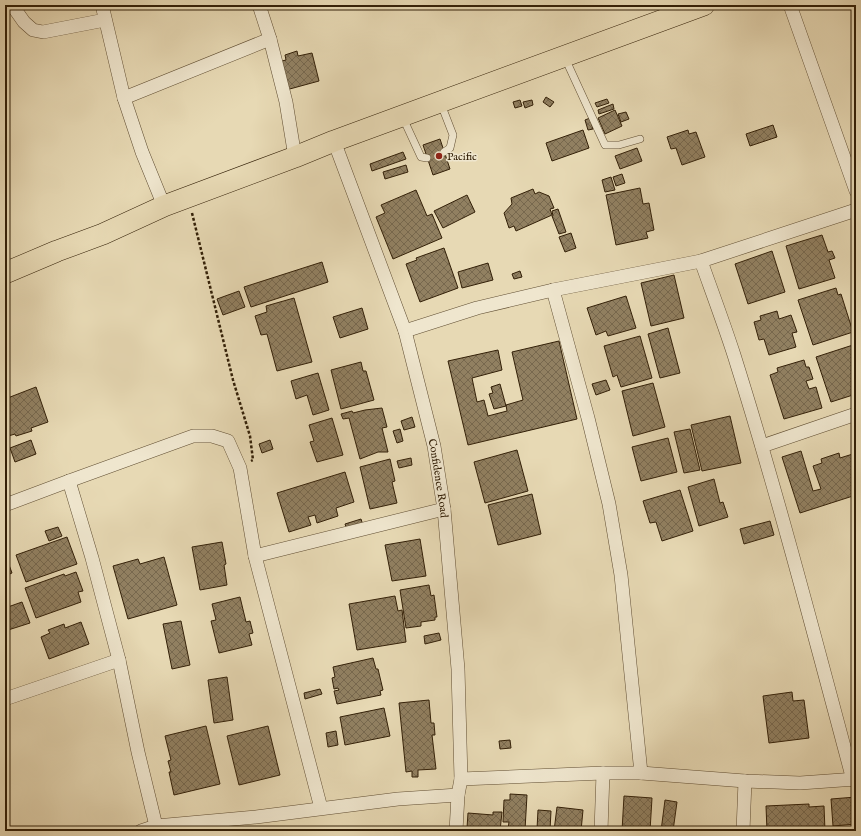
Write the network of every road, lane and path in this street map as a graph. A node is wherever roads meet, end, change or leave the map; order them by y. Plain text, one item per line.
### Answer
1 (12, 5) edge
2 (102, 5) edge
3 (259, 5) edge
4 (790, 5) edge
5 (701, 6) edge
6 (105, 20) junction
7 (270, 39) junction
8 (564, 56) junction
9 (124, 98) junction
10 (440, 102) junction
11 (402, 116) junction
12 (640, 139) dead end
13 (334, 141) junction
14 (444, 152) dead end
15 (295, 157) junction
16 (427, 158) dead end
17 (856, 189) edge
18 (187, 197) junction
19 (164, 206) junction
20 (856, 210) edge
21 (701, 261) junction
22 (6, 272) edge
23 (553, 290) junction
24 (405, 331) junction
25 (856, 414) edge
26 (762, 446) junction
27 (240, 468) junction
28 (69, 481) junction
29 (5, 505) edge
30 (444, 509) junction
31 (255, 556) junction
32 (119, 660) junction
33 (5, 699) edge
34 (603, 773) junction
35 (641, 773) junction
36 (461, 779) junction
37 (855, 780) edge
38 (744, 781) junction
39 (458, 795) junction
40 (321, 808) junction
41 (156, 826) junction
42 (187, 827) edge
43 (141, 831) edge
44 (456, 831) edge
45 (601, 831) edge
46 (743, 831) edge

1 - 6 street
2 - 6 street
3 - 7 street
4 - 17 street
5 - 8 main road
6 - 9 street
7 - 9 street
7 - 15 street
8 - 10 main road
8 - 12 lane
9 - 19 street
10 - 11 main road
10 - 14 lane
11 - 13 main road
11 - 16 lane
13 - 15 main road
13 - 24 street, Confidence Road
15 - 18 main road
18 - 19 main road
18 - 27 path
19 - 22 main road
20 - 21 street
21 - 23 street
21 - 26 street
23 - 24 street
23 - 35 street
24 - 30 street, Confidence Road
25 - 26 street
26 - 37 street
27 - 28 street
27 - 31 street
28 - 29 street
28 - 32 street
30 - 31 street
30 - 36 street, Confidence Road
31 - 40 street
32 - 33 street
32 - 41 street
34 - 35 street
34 - 36 street
34 - 45 street
35 - 38 street
36 - 39 street, Confidence Road
37 - 38 street
38 - 46 street
39 - 40 street
39 - 44 street, Confidence Road
40 - 42 street
41 - 42 street
41 - 43 street

